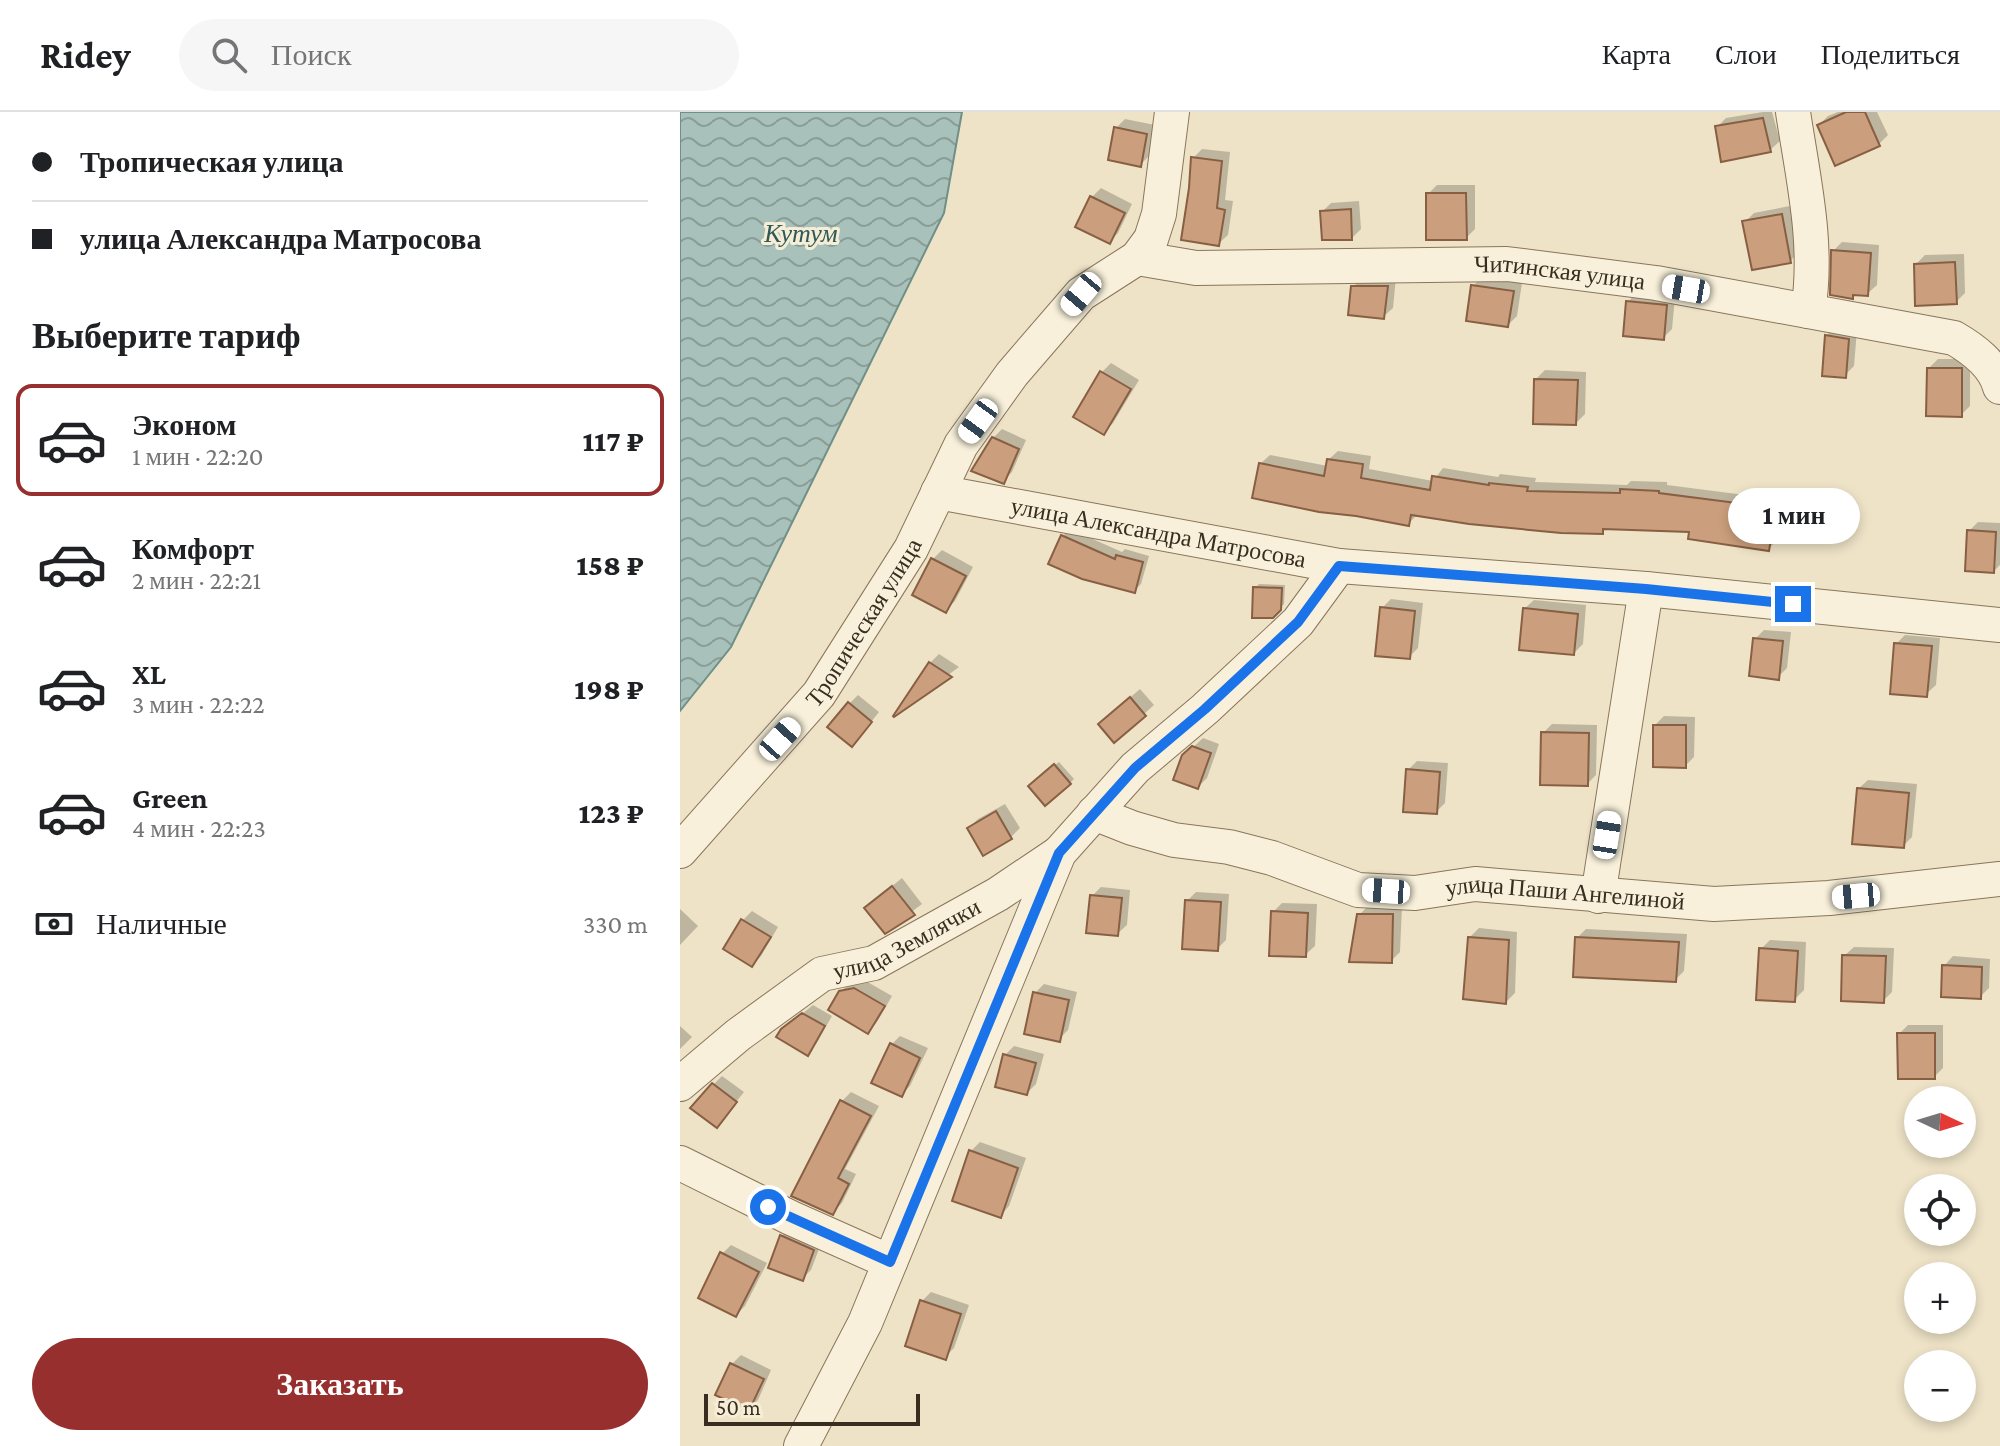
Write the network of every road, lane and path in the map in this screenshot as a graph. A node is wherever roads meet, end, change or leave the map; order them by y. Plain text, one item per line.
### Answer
1 (1172, 112) edge
2 (1793, 112) edge
3 (1137, 258) junction
4 (1808, 311) junction
5 (2000, 387) edge
6 (938, 492) junction
7 (1339, 566) junction
8 (1646, 589) junction
9 (2000, 625) edge
10 (1094, 813) junction
11 (680, 851) edge
12 (1059, 853) junction
13 (2000, 879) edge
14 (1598, 896) junction
15 (680, 1084) edge
16 (680, 1163) edge
17 (890, 1262) junction
18 (801, 1446) edge

1 - 3 street
2 - 4 street
3 - 4 street, Читинская улица
3 - 6 street, Тропическая улица
4 - 5 street, Читинская улица
6 - 7 street, улица Александра Матросова
6 - 11 street, Тропическая улица
7 - 8 street, улица Александра Матросова
7 - 10 street
8 - 9 street, улица Александра Матросова
8 - 14 street
10 - 12 street
10 - 14 street, улица Паши Ангелиной
12 - 15 street, улица Землячки
12 - 17 street
13 - 14 street, улица Паши Ангелиной
16 - 17 street
17 - 18 street

